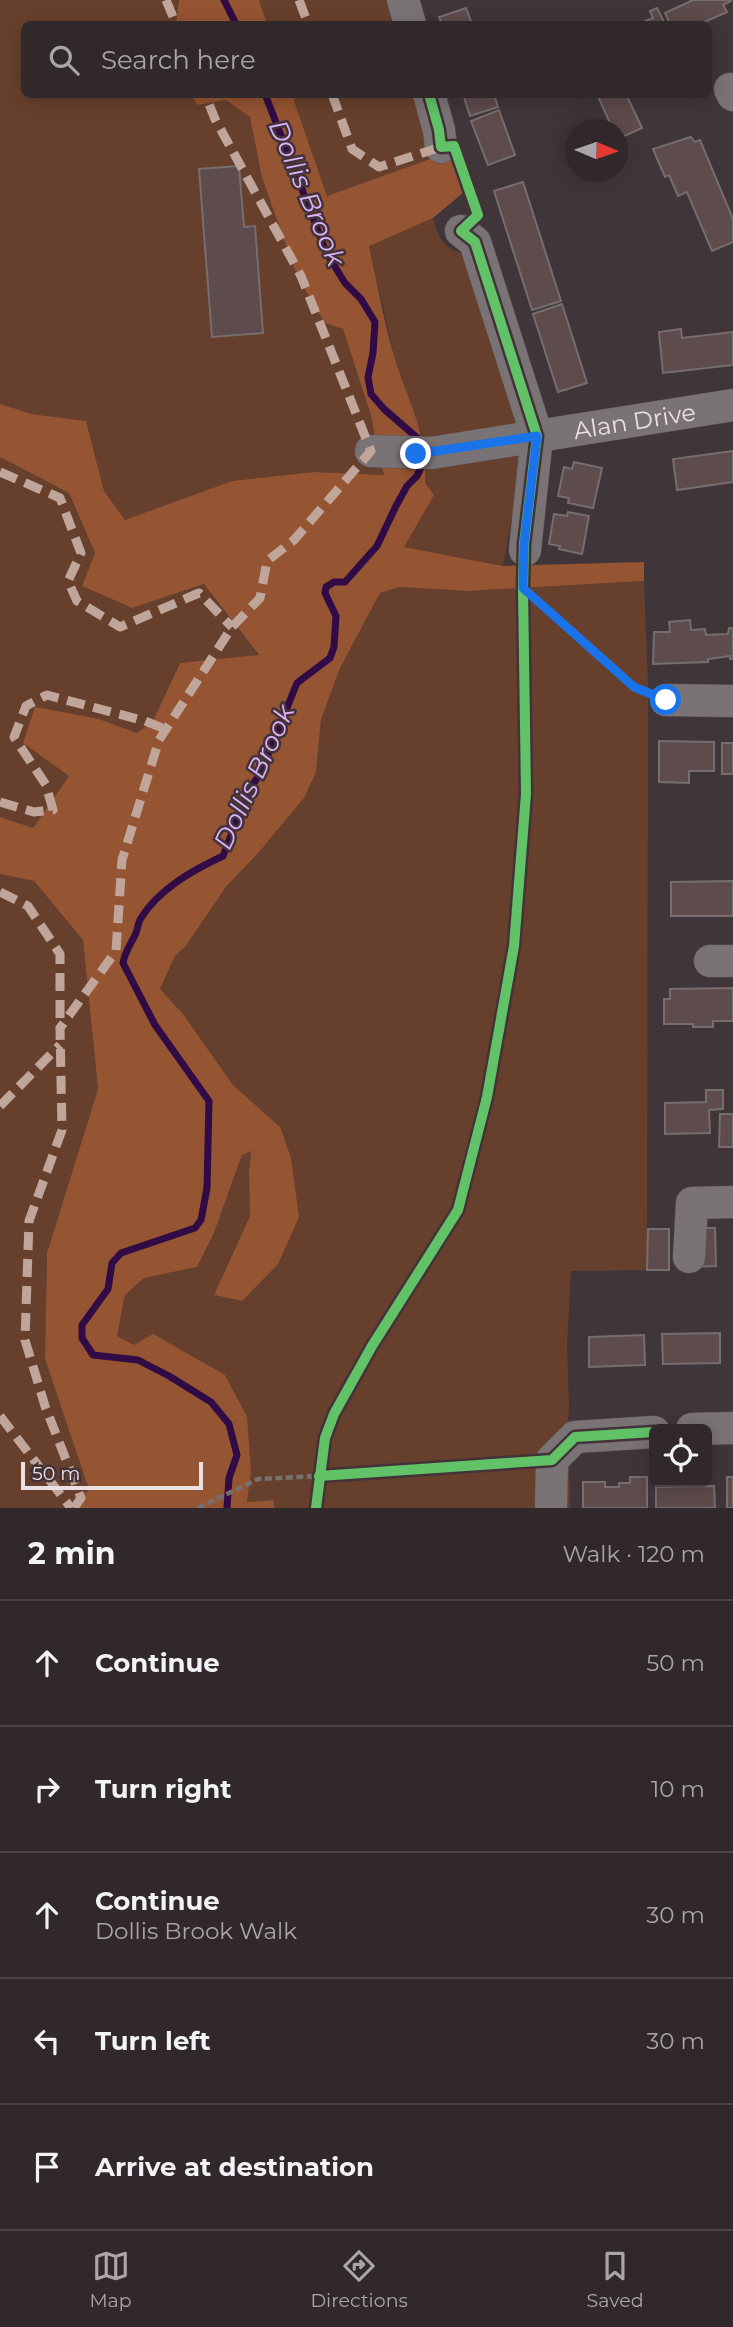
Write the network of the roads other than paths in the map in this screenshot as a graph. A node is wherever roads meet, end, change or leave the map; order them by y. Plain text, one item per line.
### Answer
1 (403, 0) edge
2 (409, 21) edge
3 (430, 98) edge
4 (440, 147) dead end
5 (461, 231) dead end
6 (733, 404) edge
7 (537, 436) junction
8 (371, 451) dead end
9 (525, 550) road end
10 (666, 700) road end
11 (733, 701) edge
12 (733, 1202) edge
13 (689, 1257) dead end
14 (733, 1428) edge
15 (712, 1429) edge
16 (649, 1432) edge
17 (551, 1508) edge

1 - 2 street
3 - 4 street
5 - 7 street
6 - 7 street, Alan Drive
7 - 8 street, Alan Drive
7 - 9 street
10 - 11 street
12 - 13 street
14 - 15 street
16 - 17 street

